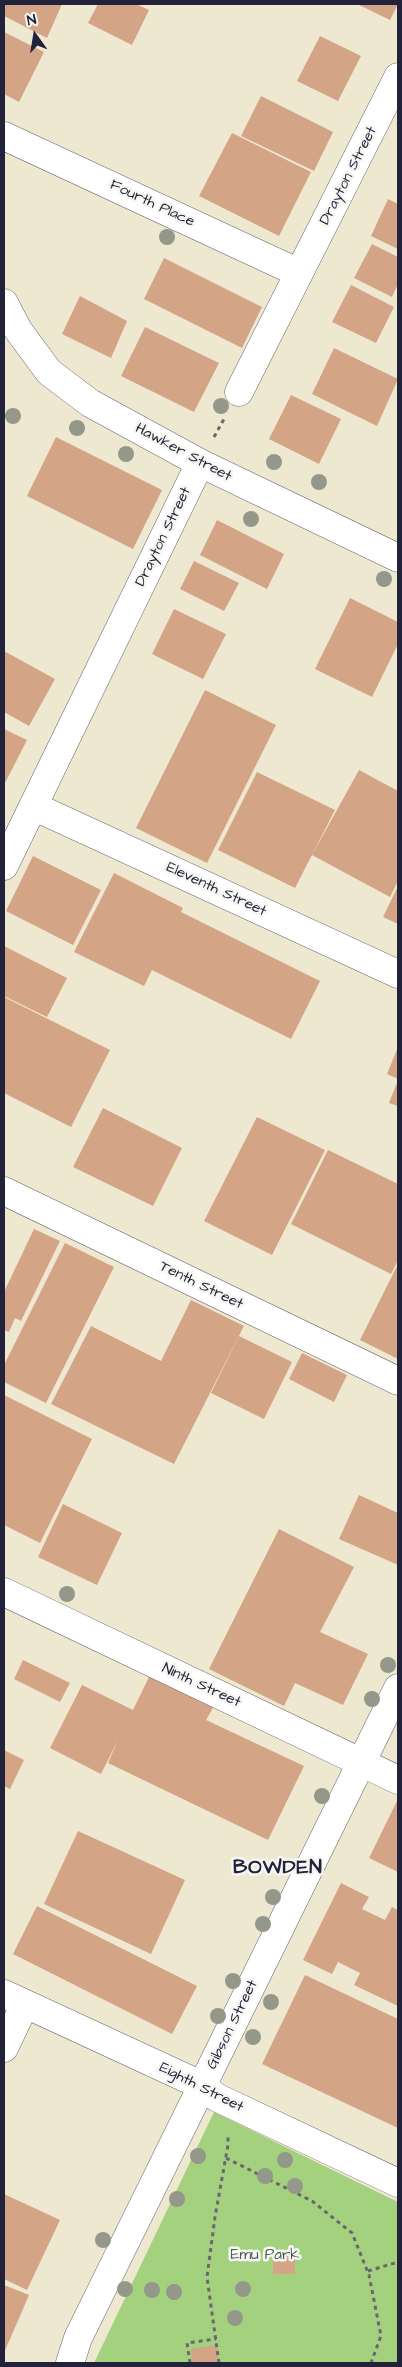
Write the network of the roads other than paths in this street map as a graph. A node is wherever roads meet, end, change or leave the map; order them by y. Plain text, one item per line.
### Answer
1 (398, 77) edge
2 (390, 116) edge
3 (4, 136) edge
4 (299, 273) junction
5 (4, 303) edge
6 (239, 392) road end
7 (200, 464) junction
8 (398, 558) edge
9 (33, 806) junction
10 (4, 866) edge
11 (398, 974) edge
12 (4, 1191) edge
13 (398, 1381) edge
14 (4, 1592) edge
15 (398, 1688) edge
16 (362, 1762) junction
17 (398, 1780) edge
18 (14, 1999) edge
19 (4, 2048) edge
20 (203, 2086) junction
21 (398, 2183) edge
22 (70, 2363) edge

1 - 2 street, Drayton Street
2 - 4 street, Drayton Street
3 - 4 street, Fourth Place
4 - 6 street, Drayton Street
5 - 7 street, Hawker Street
7 - 8 street, Hawker Street
7 - 9 street, Drayton Street
9 - 10 street, Drayton Street
9 - 11 street, Eleventh Street
12 - 13 street, Tenth Street
14 - 16 street, Ninth Street
15 - 16 street, Gibson Street
16 - 17 street, Ninth Street
16 - 20 street, Gibson Street
18 - 19 street
18 - 20 street, Eighth Street
20 - 21 street, Eighth Street
20 - 22 street, Gibson Street

